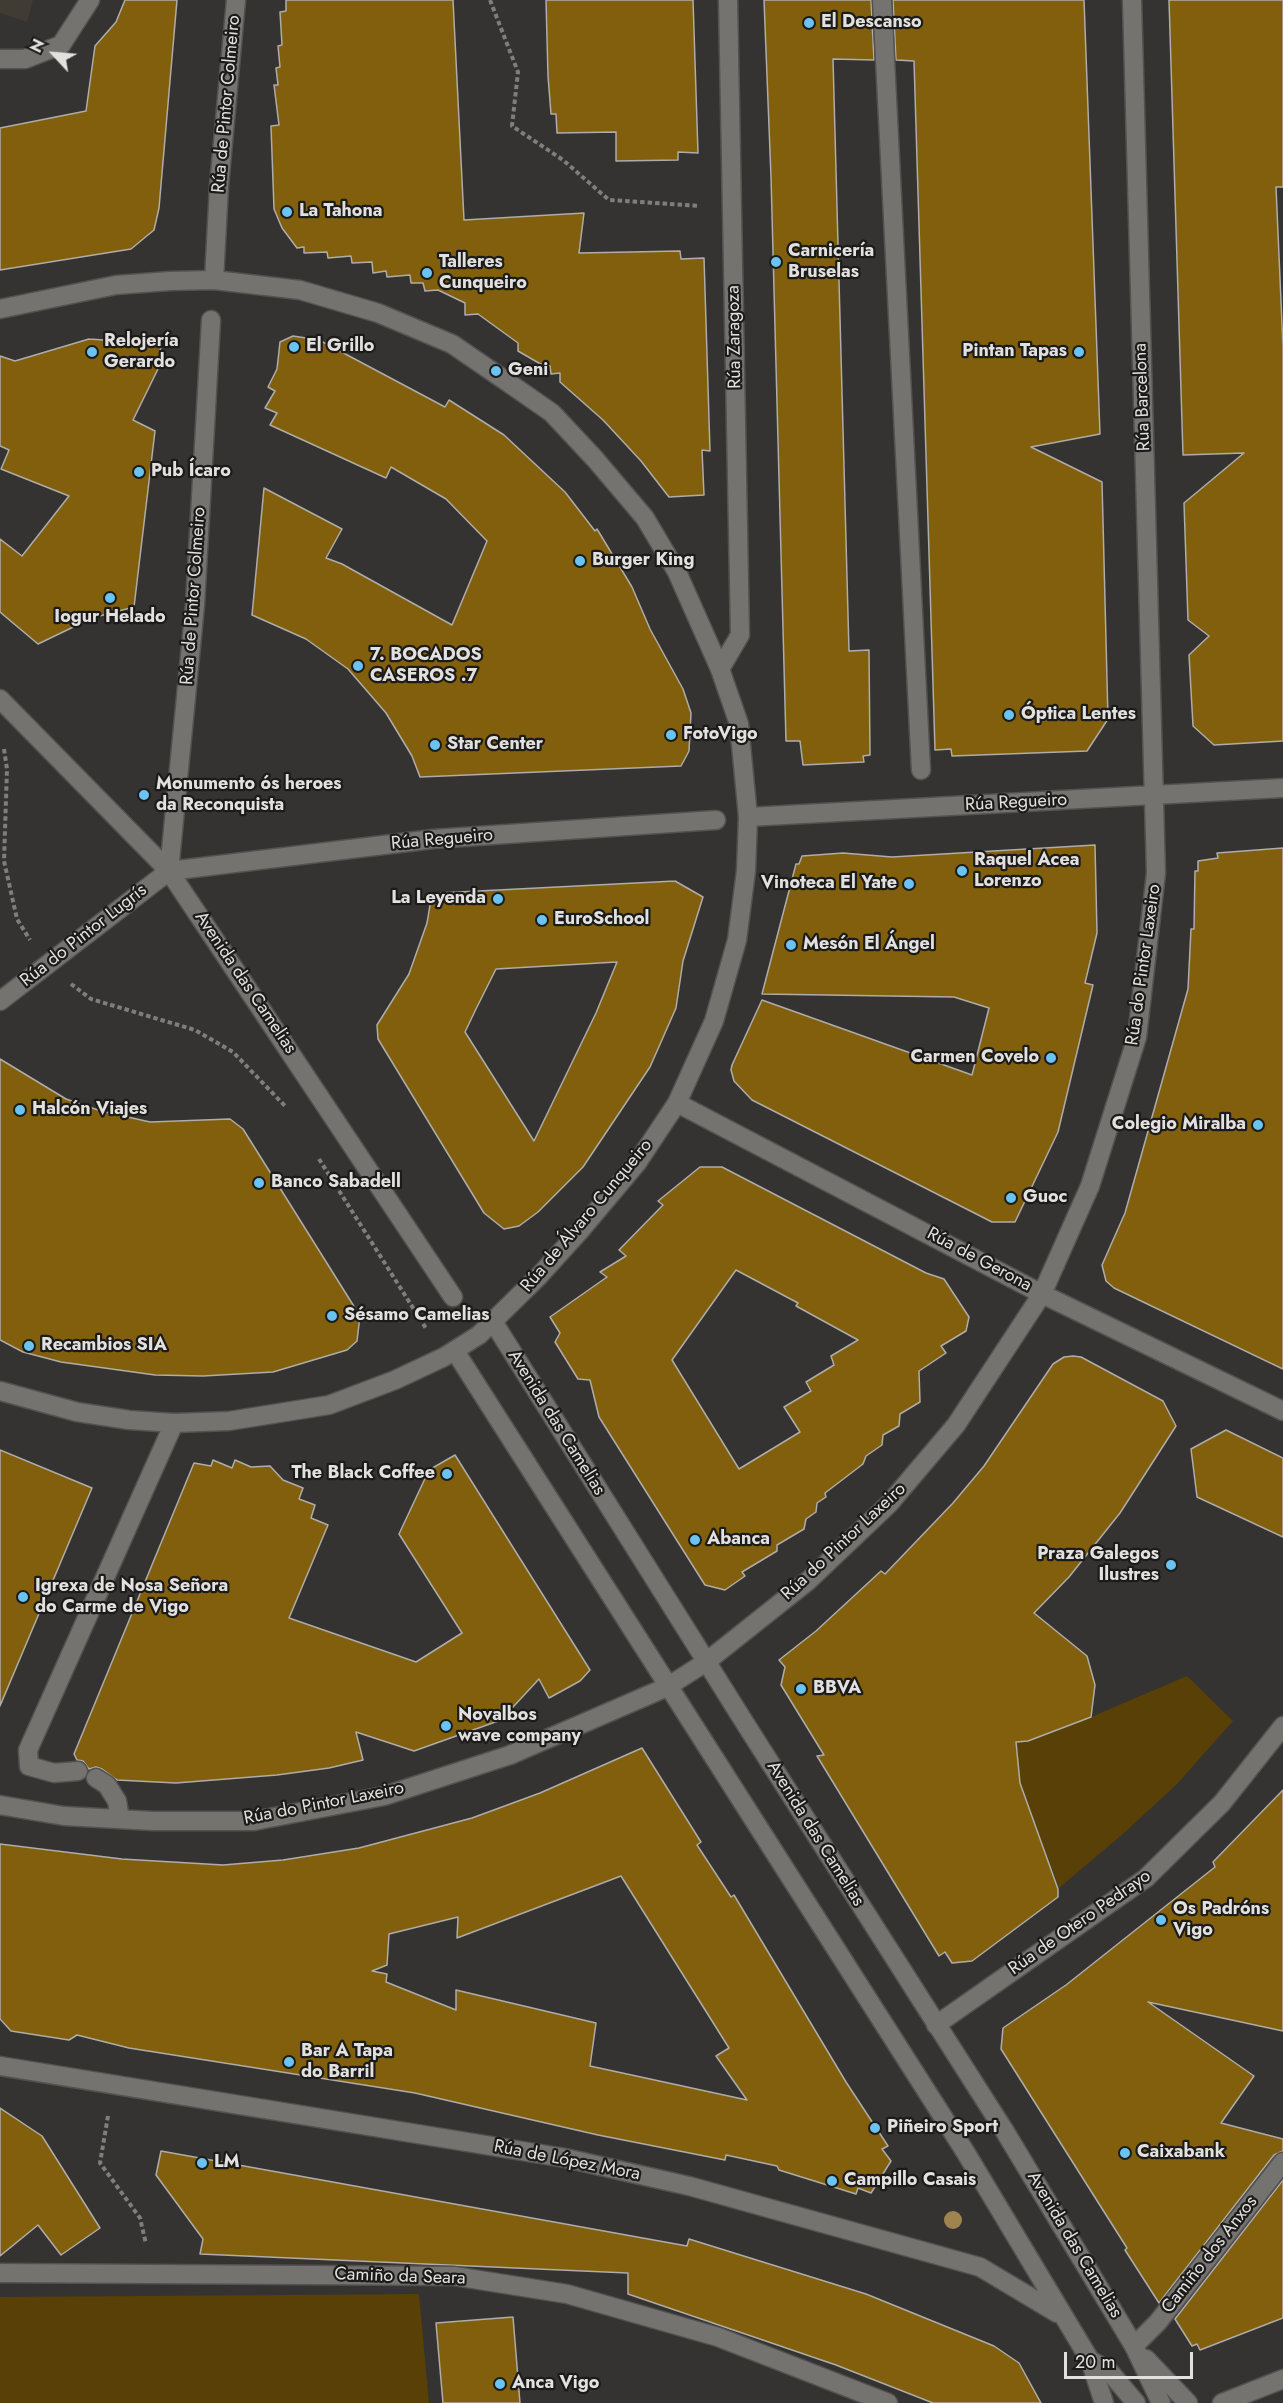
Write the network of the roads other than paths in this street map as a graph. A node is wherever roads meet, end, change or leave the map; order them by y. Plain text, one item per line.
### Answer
1 (90, 0) edge
2 (236, 0) edge
3 (728, 0) edge
4 (882, 0) edge
5 (1132, 0) edge
6 (0, 59) edge
7 (214, 280) junction
8 (0, 309) edge
9 (211, 320) dead end
10 (720, 669) junction
11 (0, 699) edge
12 (921, 770) dead end
13 (1283, 788) edge
14 (1153, 794) junction
15 (748, 817) junction
16 (716, 820) dead end
17 (169, 871) junction
18 (0, 1001) edge
19 (677, 1103) junction
20 (1042, 1294) junction
21 (453, 1297) dead end
22 (494, 1323) junction
23 (450, 1354) junction
24 (0, 1391) edge
25 (1283, 1411) edge
26 (174, 1423) junction
27 (706, 1662) junction
28 (667, 1687) junction
29 (1283, 1726) edge
30 (78, 1771) dead end
31 (96, 1778) dead end
32 (0, 1805) edge
33 (120, 1819) junction
34 (936, 2025) junction
35 (0, 2066) edge
36 (1283, 2162) edge
37 (0, 2273) edge
38 (1062, 2315) junction
39 (1134, 2346) junction
40 (1090, 2360) junction
41 (1283, 2379) edge
42 (888, 2403) edge
43 (1104, 2403) edge
44 (1136, 2403) edge
45 (1161, 2403) edge
46 (1188, 2403) edge
47 (1222, 2403) edge

1 - 6 street
2 - 7 street, Rúa de Pintor Colmeiro
3 - 10 street, Rúa Zaragoza
4 - 12 street
5 - 14 street, Rúa Barcelona
7 - 8 street, Rúa de Álvaro Cunqueiro
7 - 10 street, Rúa de Álvaro Cunqueiro
9 - 17 street, Rúa de Pintor Colmeiro
10 - 15 street, Rúa de Álvaro Cunqueiro
11 - 17 street, Avenida das Camelias
13 - 14 street, Rúa Regueiro
14 - 15 street, Rúa Regueiro
14 - 20 street, Rúa do Pintor Laxeiro
15 - 19 street, Rúa de Álvaro Cunqueiro
16 - 17 street, Rúa Regueiro
17 - 18 street, Rúa do Pintor Lugrís
17 - 21 street, Avenida das Camelias
19 - 20 street, Rúa de Gerona
19 - 22 street, Rúa de Álvaro Cunqueiro
20 - 25 street, Rúa de Gerona
20 - 27 street, Rúa do Pintor Laxeiro
22 - 23 street, Rúa de Álvaro Cunqueiro
22 - 27 street, Avenida das Camelias
23 - 26 street, Rúa de Álvaro Cunqueiro
23 - 28 street
24 - 26 street, Rúa de Álvaro Cunqueiro
26 - 30 street
27 - 28 street, Rúa do Pintor Laxeiro
27 - 34 street, Avenida das Camelias
28 - 33 street, Rúa do Pintor Laxeiro
28 - 38 street
29 - 34 street, Rúa de Otero Pedrayo
31 - 33 street
32 - 33 street, Rúa do Pintor Laxeiro
34 - 39 street, Avenida das Camelias
35 - 38 street, Rúa de López Mora
36 - 39 street, Camiño dos Anxos
37 - 42 street, Camiño da Seara
38 - 40 street, Rúa de López Mora
39 - 45 street
39 - 46 street
40 - 43 street
40 - 44 street
41 - 47 street

